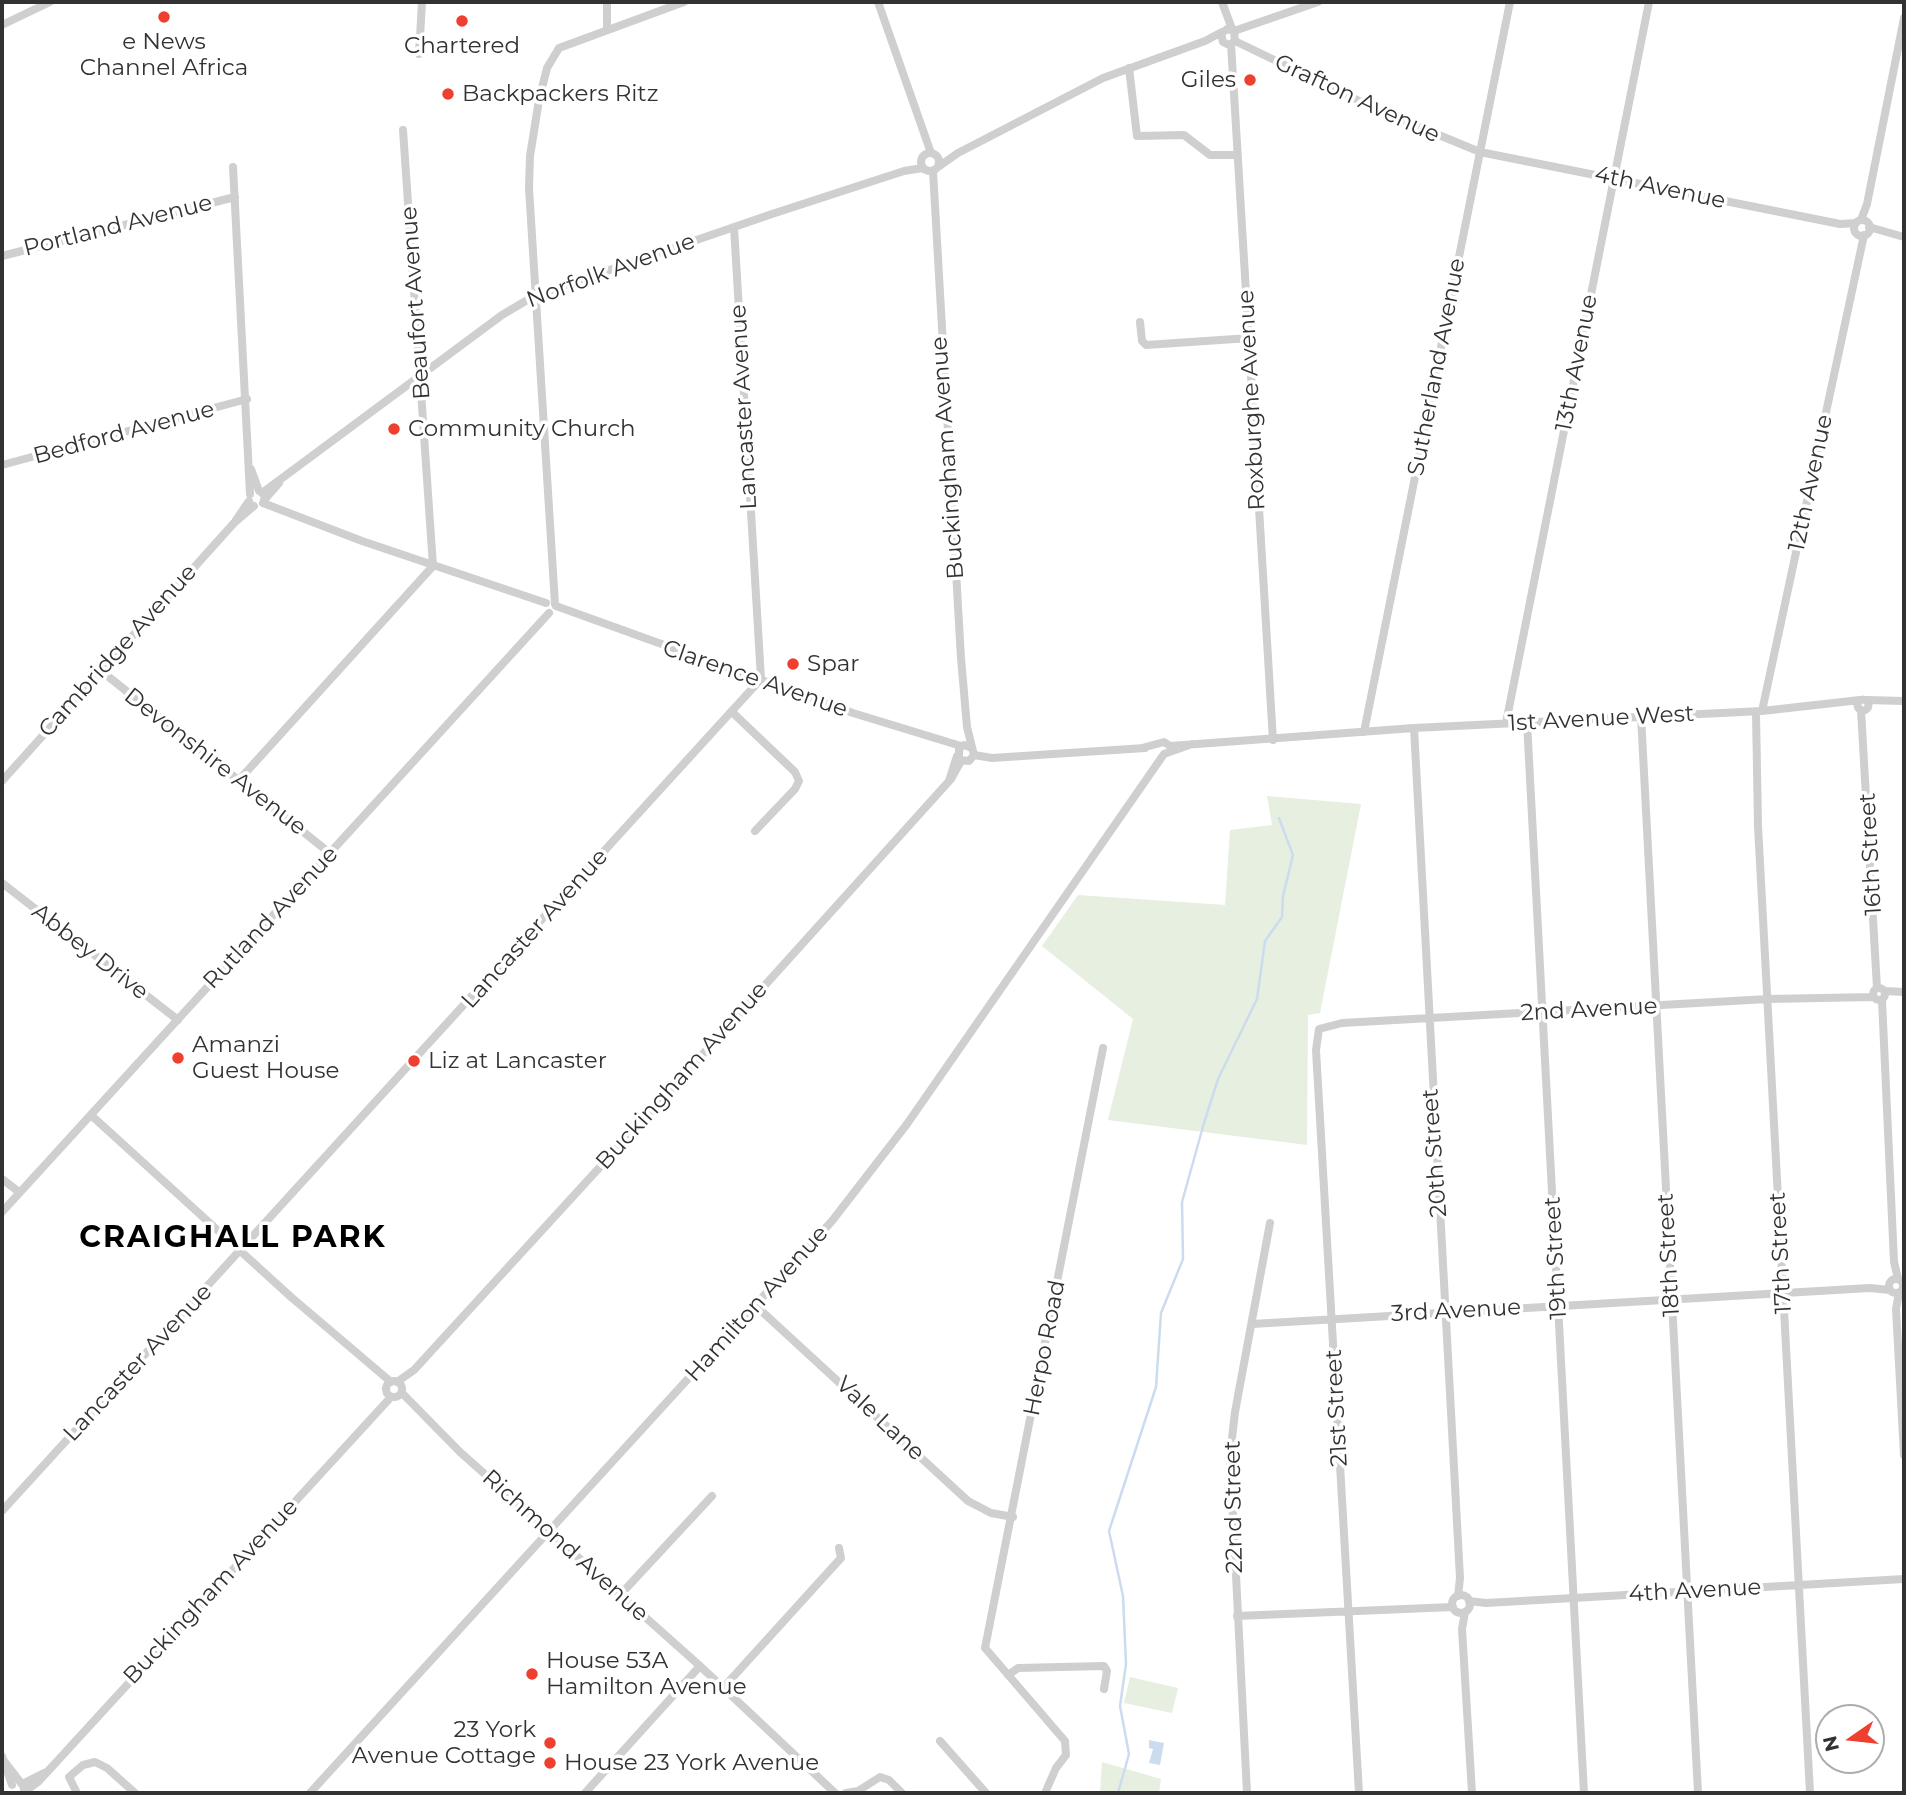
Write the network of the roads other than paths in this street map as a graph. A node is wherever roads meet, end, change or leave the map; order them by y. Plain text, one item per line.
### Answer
1 (50, 2) edge
2 (422, 2) edge
3 (607, 2) edge
4 (684, 2) edge
5 (878, 2) edge
6 (1318, 2) edge
7 (1510, 2) edge
8 (1649, 2) edge
9 (1223, 5) edge
10 (1904, 18) edge
11 (2, 25) edge
12 (607, 28) junction
13 (1229, 36) junction
14 (419, 54) dead end
15 (1129, 68) junction
16 (403, 130) dead end
17 (1480, 152) junction
18 (1237, 155) junction
19 (929, 163) junction
20 (233, 167) dead end
21 (1614, 177) junction
22 (235, 197) junction
23 (734, 227) junction
24 (1862, 228) junction
25 (1904, 237) edge
26 (2, 256) edge
27 (534, 296) junction
28 (1140, 322) dead end
29 (1250, 338) junction
30 (421, 376) junction
31 (247, 399) junction
32 (2, 465) edge
33 (257, 499) junction
34 (433, 566) junction
35 (549, 607) junction
36 (100, 670) junction
37 (761, 679) junction
38 (1904, 701) edge
39 (1863, 706) junction
40 (732, 712) junction
41 (1759, 712) junction
42 (1641, 716) junction
43 (1527, 722) junction
44 (1506, 723) junction
45 (1413, 728) junction
46 (1364, 732) junction
47 (1273, 740) junction
48 (1163, 749) junction
49 (964, 753) junction
50 (239, 780) junction
51 (2, 781) edge
52 (755, 831) dead end
53 (331, 854) junction
54 (2, 883) edge
55 (1903, 992) edge
56 (1879, 994) junction
57 (1768, 999) junction
58 (1656, 1006) junction
59 (1541, 1013) junction
60 (1427, 1019) junction
61 (178, 1020) junction
62 (1323, 1026) joint
63 (1103, 1048) dead end
64 (92, 1116) junction
65 (2, 1179) edge
66 (19, 1192) junction
67 (2, 1212) edge
68 (1270, 1223) dead end
69 (241, 1251) junction
70 (1897, 1286) edge
71 (1783, 1292) junction
72 (1671, 1298) junction
73 (1559, 1305) junction
74 (756, 1306) junction
75 (1445, 1311) junction
76 (1333, 1318) junction
77 (1252, 1324) junction
78 (394, 1390) junction
79 (1904, 1455) edge
80 (712, 1496) dead end
81 (2, 1511) edge
82 (1013, 1517) junction
83 (550, 1532) junction
84 (838, 1548) dead end
85 (1904, 1579) edge
86 (1799, 1586) junction
87 (1686, 1592) junction
88 (620, 1595) junction
89 (1574, 1597) junction
90 (1461, 1604) junction
91 (1350, 1611) junction
92 (1237, 1616) junction
93 (700, 1667) junction
94 (1008, 1675) junction
95 (723, 1688) junction
96 (1104, 1689) dead end
97 (940, 1741) dead end
98 (3, 1758) edge
99 (15, 1789) edge
100 (77, 1793) edge
101 (135, 1793) edge
102 (310, 1793) edge
103 (585, 1793) edge
104 (835, 1793) edge
105 (846, 1793) edge
106 (902, 1793) edge
107 (986, 1793) edge
108 (1045, 1793) edge
109 (1247, 1793) edge
110 (1359, 1793) edge
111 (1472, 1793) edge
112 (1584, 1793) edge
113 (1698, 1793) edge
114 (1810, 1793) edge

1 - 11 street
2 - 14 street
3 - 12 street
4 - 12 street
5 - 19 street
6 - 13 street
7 - 17 street, Sutherland Avenue
8 - 21 street, 13th Avenue
9 - 13 street, Roxburghe Avenue
10 - 24 street, 12th Avenue
12 - 27 street
13 - 15 street
13 - 17 street, Grafton Avenue
13 - 18 street, Roxburghe Avenue
15 - 18 street
15 - 19 street
16 - 30 street, Beaufort Avenue
17 - 21 street, 4th Avenue
17 - 46 street, Sutherland Avenue
18 - 29 street, Roxburghe Avenue
19 - 23 street, Norfolk Avenue
19 - 49 street, Buckingham Avenue
20 - 22 street
21 - 24 street, 4th Avenue
21 - 44 street, 13th Avenue
22 - 26 street, Portland Avenue
22 - 31 street
23 - 27 street, Norfolk Avenue
23 - 37 street, Lancaster Avenue
24 - 25 street, 4th Avenue
24 - 41 street, 12th Avenue
27 - 30 street, Norfolk Avenue
27 - 35 street
28 - 29 street
29 - 47 street, Roxburghe Avenue
30 - 33 street, Norfolk Avenue
30 - 34 street, Beaufort Avenue
31 - 32 street, Bedford Avenue
31 - 33 street
33 - 34 street, Clarence Avenue
33 - 36 street, Cambridge Avenue
34 - 35 street, Clarence Avenue
34 - 50 street
35 - 37 street, Clarence Avenue
35 - 53 street, Rutland Avenue
36 - 50 street, Devonshire Avenue
36 - 51 street, Cambridge Avenue
37 - 40 street, Lancaster Avenue
37 - 49 street, Clarence Avenue
38 - 39 street, 1st Avenue West
39 - 41 street, 1st Avenue West
39 - 56 street, 16th Street
40 - 52 street
40 - 69 street, Lancaster Avenue
41 - 42 street, 1st Avenue West
41 - 57 street, 17th Street
42 - 43 street, 1st Avenue West
42 - 58 street, 18th Street
43 - 44 street, 1st Avenue West
43 - 59 street, 19th Street
44 - 45 street, 1st Avenue West
45 - 46 street, 1st Avenue West
45 - 60 street, 20th Street
46 - 47 street, Clarence Avenue
47 - 48 street, Clarence Avenue
48 - 49 street, Clarence Avenue
48 - 74 street, Hamilton Avenue
49 - 78 street, Buckingham Avenue
50 - 53 street, Devonshire Avenue
53 - 61 street, Rutland Avenue
54 - 61 street, Abbey Drive
55 - 56 street, 2nd Avenue
56 - 57 street, 2nd Avenue
56 - 70 street, 16th Street
57 - 58 street, 2nd Avenue
57 - 71 street, 17th Street
58 - 59 street, 2nd Avenue
58 - 72 street, 18th Street
59 - 60 street, 2nd Avenue
59 - 73 street, 19th Street
60 - 62 street, 2nd Avenue
60 - 75 street, 20th Street
61 - 64 street, Rutland Avenue
62 - 76 street, 21st Street
63 - 82 street, Herpo Road
64 - 66 street, Rutland Avenue
64 - 69 street, Richmond Avenue
65 - 66 street
66 - 67 street, Rutland Avenue
68 - 77 street, 22nd Street
69 - 78 street, Richmond Avenue
69 - 81 street, Lancaster Avenue
70 - 71 street, 3rd Avenue
70 - 79 street, 16th Street
71 - 72 street, 3rd Avenue
71 - 86 street, 17th Street
72 - 73 street, 3rd Avenue
72 - 87 street, 18th Street
73 - 75 street, 3rd Avenue
73 - 89 street, 19th Street
74 - 82 street, Vale Lane
74 - 83 street, Hamilton Avenue
75 - 76 street, 3rd Avenue
75 - 90 street, 20th Street
76 - 77 street, 3rd Avenue
76 - 91 street, 21st Street
77 - 92 street, 22nd Street
78 - 83 street, Richmond Avenue
78 - 99 street, Buckingham Avenue
80 - 88 street
82 - 94 street, Herpo Road
83 - 88 street, Richmond Avenue
83 - 102 street, Hamilton Avenue
84 - 95 street
85 - 86 street, 4th Avenue
86 - 87 street, 4th Avenue
86 - 114 street, 17th Street
87 - 89 street, 4th Avenue
87 - 113 street, 18th Street
88 - 93 street, Richmond Avenue
89 - 90 street, 4th Avenue
89 - 112 street, 19th Street
90 - 91 street, 4th Avenue
90 - 111 street, 20th Street
91 - 92 street, 4th Avenue
91 - 110 street, 21st Street
92 - 109 street, 22nd Street
93 - 95 street, Richmond Avenue
93 - 103 street
94 - 96 street
94 - 108 street
95 - 104 street, Richmond Avenue
97 - 107 street
98 - 99 street
100 - 101 street
105 - 106 street

